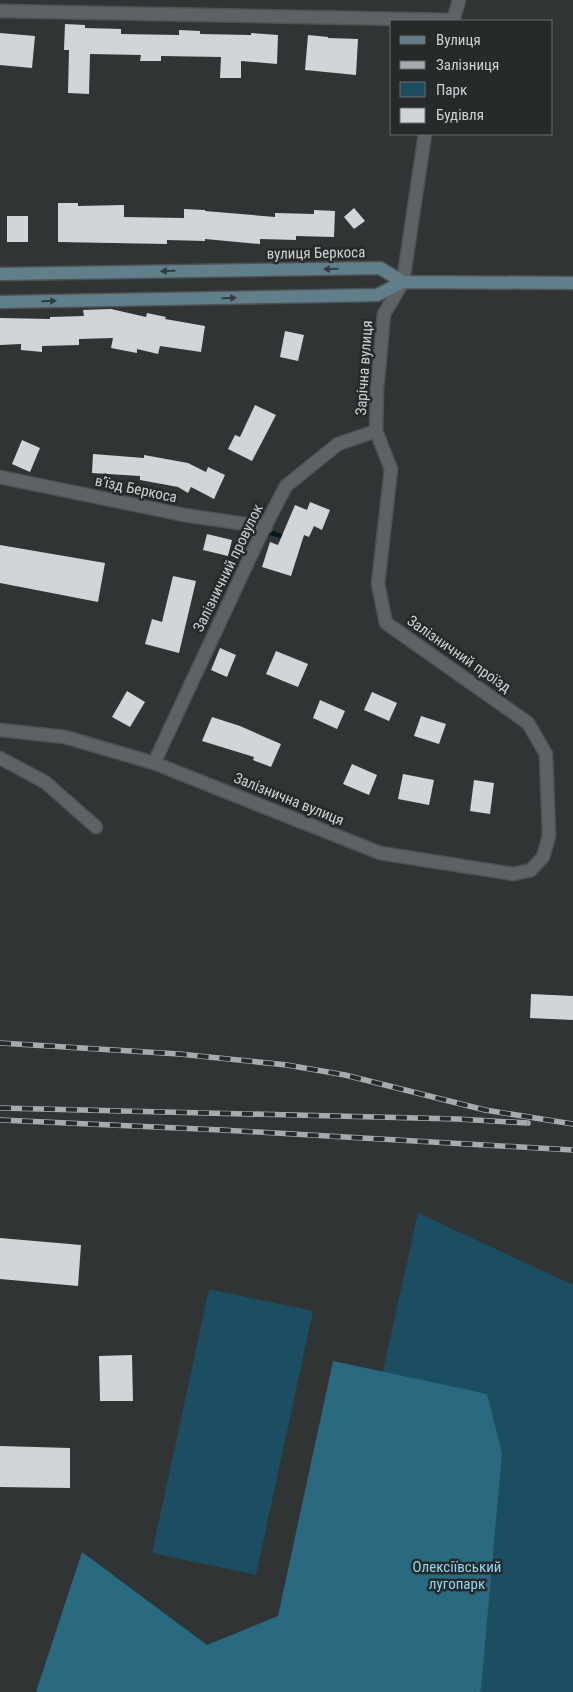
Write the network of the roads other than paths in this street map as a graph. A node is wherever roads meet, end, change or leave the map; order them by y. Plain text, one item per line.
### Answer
1 (459, 0) edge
2 (0, 11) edge
3 (408, 20) edge
4 (453, 20) edge
5 (425, 135) edge
6 (0, 274) edge
7 (403, 282) junction
8 (573, 283) edge
9 (0, 302) edge
10 (376, 431) junction
11 (0, 477) edge
12 (263, 531) junction
13 (0, 730) edge
14 (0, 758) edge
15 (154, 763) junction
16 (96, 827) dead end
17 (549, 836) joint

1 - 4 street
2 - 3 street
5 - 7 street
7 -> 6 street, вулиця Беркоса
7 - 8 street
9 -> 7 street
7 - 10 street, Зарічна вулиця
10 - 12 street, Залізничний провулок
10 - 17 street, Залізничний проїзд
11 - 12 street, в’їзд Беркоса
12 - 15 street, Залізничний провулок
13 - 15 street, Залізнична вулиця
14 - 16 street
15 - 17 street, Залізнична вулиця

